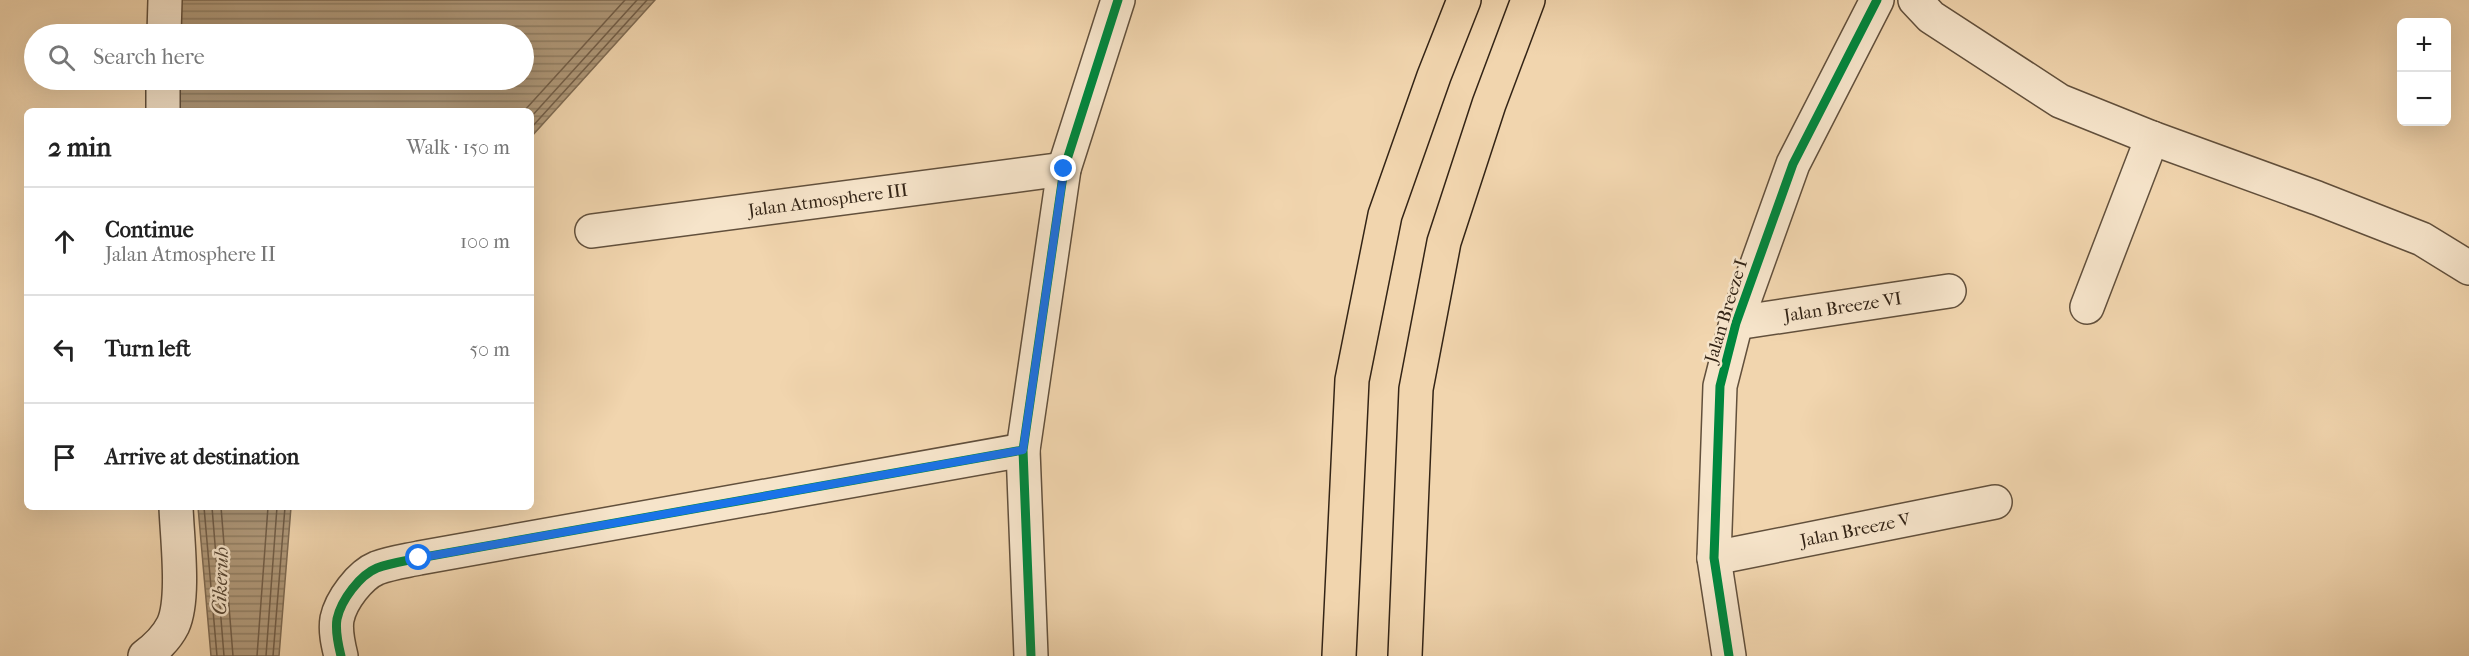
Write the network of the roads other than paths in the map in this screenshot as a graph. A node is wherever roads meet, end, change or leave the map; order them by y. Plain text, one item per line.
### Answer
1 (165, 0) edge
2 (1118, 0) edge
3 (1464, 0) edge
4 (1528, 0) edge
5 (1877, 0) edge
6 (1915, 0) edge
7 (164, 24) edge
8 (163, 90) edge
9 (163, 108) edge
10 (2152, 138) junction
11 (1064, 169) junction
12 (592, 231) dead end
13 (2469, 268) edge
14 (1949, 291) dead end
15 (2087, 308) dead end
16 (1736, 323) junction
17 (1023, 450) junction
18 (1995, 502) dead end
19 (176, 510) edge
20 (1714, 558) junction
21 (145, 656) edge
22 (341, 656) edge
23 (1031, 656) edge
24 (1339, 656) edge
25 (1405, 656) edge
26 (1729, 656) edge

1 - 7 street
2 - 11 street
3 - 24 main road
4 - 25 main road
5 - 16 street, Jalan Breeze I
6 - 10 street
8 - 9 street
10 - 13 street
10 - 15 street
11 - 12 street, Jalan Atmosphere III
11 - 17 street
14 - 16 street, Jalan Breeze VI
16 - 20 street, Jalan Breeze I
17 - 22 street
17 - 23 street
18 - 20 street, Jalan Breeze V
19 - 21 street
20 - 26 street, Jalan Breeze I

